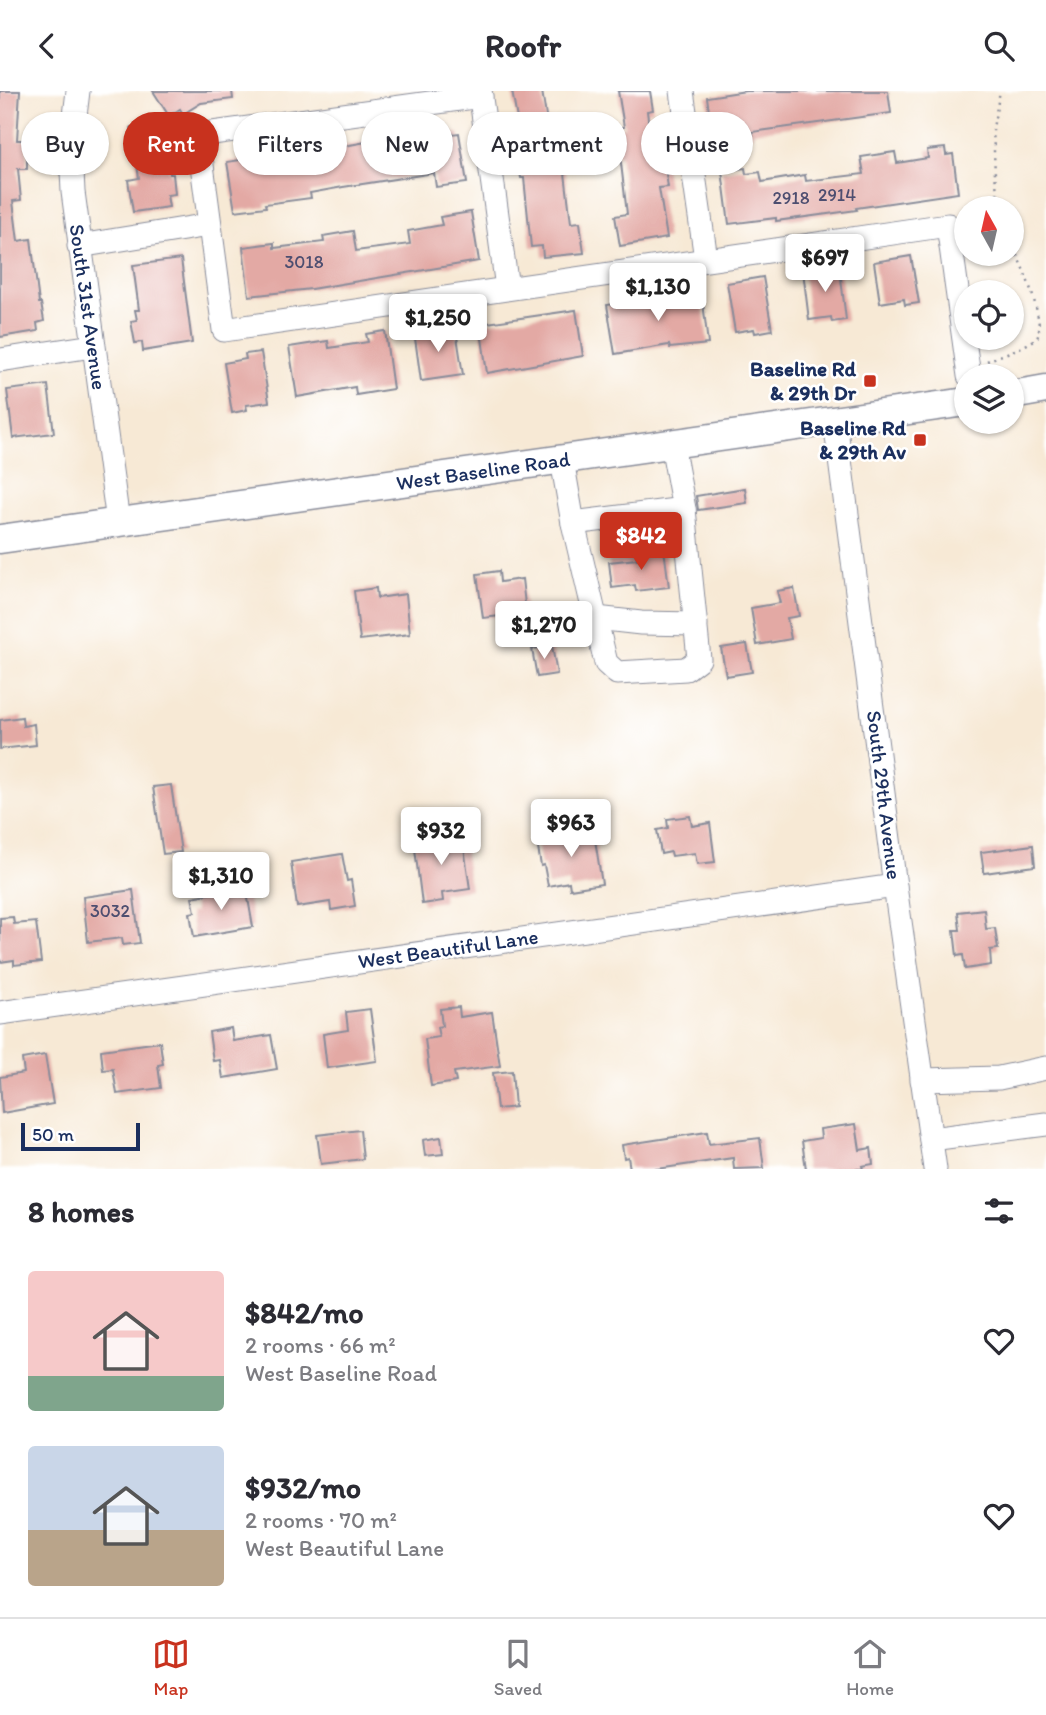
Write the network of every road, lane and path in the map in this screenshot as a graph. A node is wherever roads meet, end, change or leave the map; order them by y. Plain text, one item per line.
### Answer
1 (78, 91) edge
2 (682, 91) edge
3 (1000, 91) edge
4 (480, 93) edge
5 (998, 196) edge
6 (209, 225) junction
7 (79, 246) junction
8 (706, 259) junction
9 (1024, 264) edge
10 (507, 288) junction
11 (93, 347) junction
12 (0, 360) edge
13 (987, 361) dead end
14 (967, 364) edge
15 (1046, 389) edge
16 (1024, 393) edge
17 (954, 404) edge
18 (835, 421) junction
19 (672, 444) junction
20 (562, 460) junction
21 (684, 509) junction
22 (118, 522) junction
23 (573, 523) junction
24 (0, 539) edge
25 (596, 618) junction
26 (696, 624) junction
27 (895, 885) junction
28 (0, 1013) edge
29 (1046, 1068) edge
30 (922, 1080) junction
31 (1046, 1124) edge
32 (931, 1139) junction
33 (935, 1169) edge

1 - 7 street, South 31st Avenue
2 - 8 street
3 - 5 path
4 - 6 street
4 - 10 street
6 - 7 street
6 - 10 street
7 - 11 street, South 31st Avenue
8 - 10 street
8 - 14 street
9 - 13 path
11 - 12 street
11 - 22 street, South 31st Avenue
15 - 16 main road
17 - 18 main road, West Baseline Road
18 - 19 main road, West Baseline Road
18 - 27 street, South 29th Avenue
19 - 20 main road, West Baseline Road
19 - 21 street
20 - 22 main road, West Baseline Road
20 - 23 street
21 - 23 street
21 - 26 street
22 - 24 main road, West Baseline Road
23 - 25 street
25 - 26 street
25 - 26 street
27 - 28 street, West Beautiful Lane
27 - 30 street, South 29th Avenue
29 - 30 street
30 - 32 street, South 29th Avenue
31 - 32 street
32 - 33 street, South 29th Avenue

